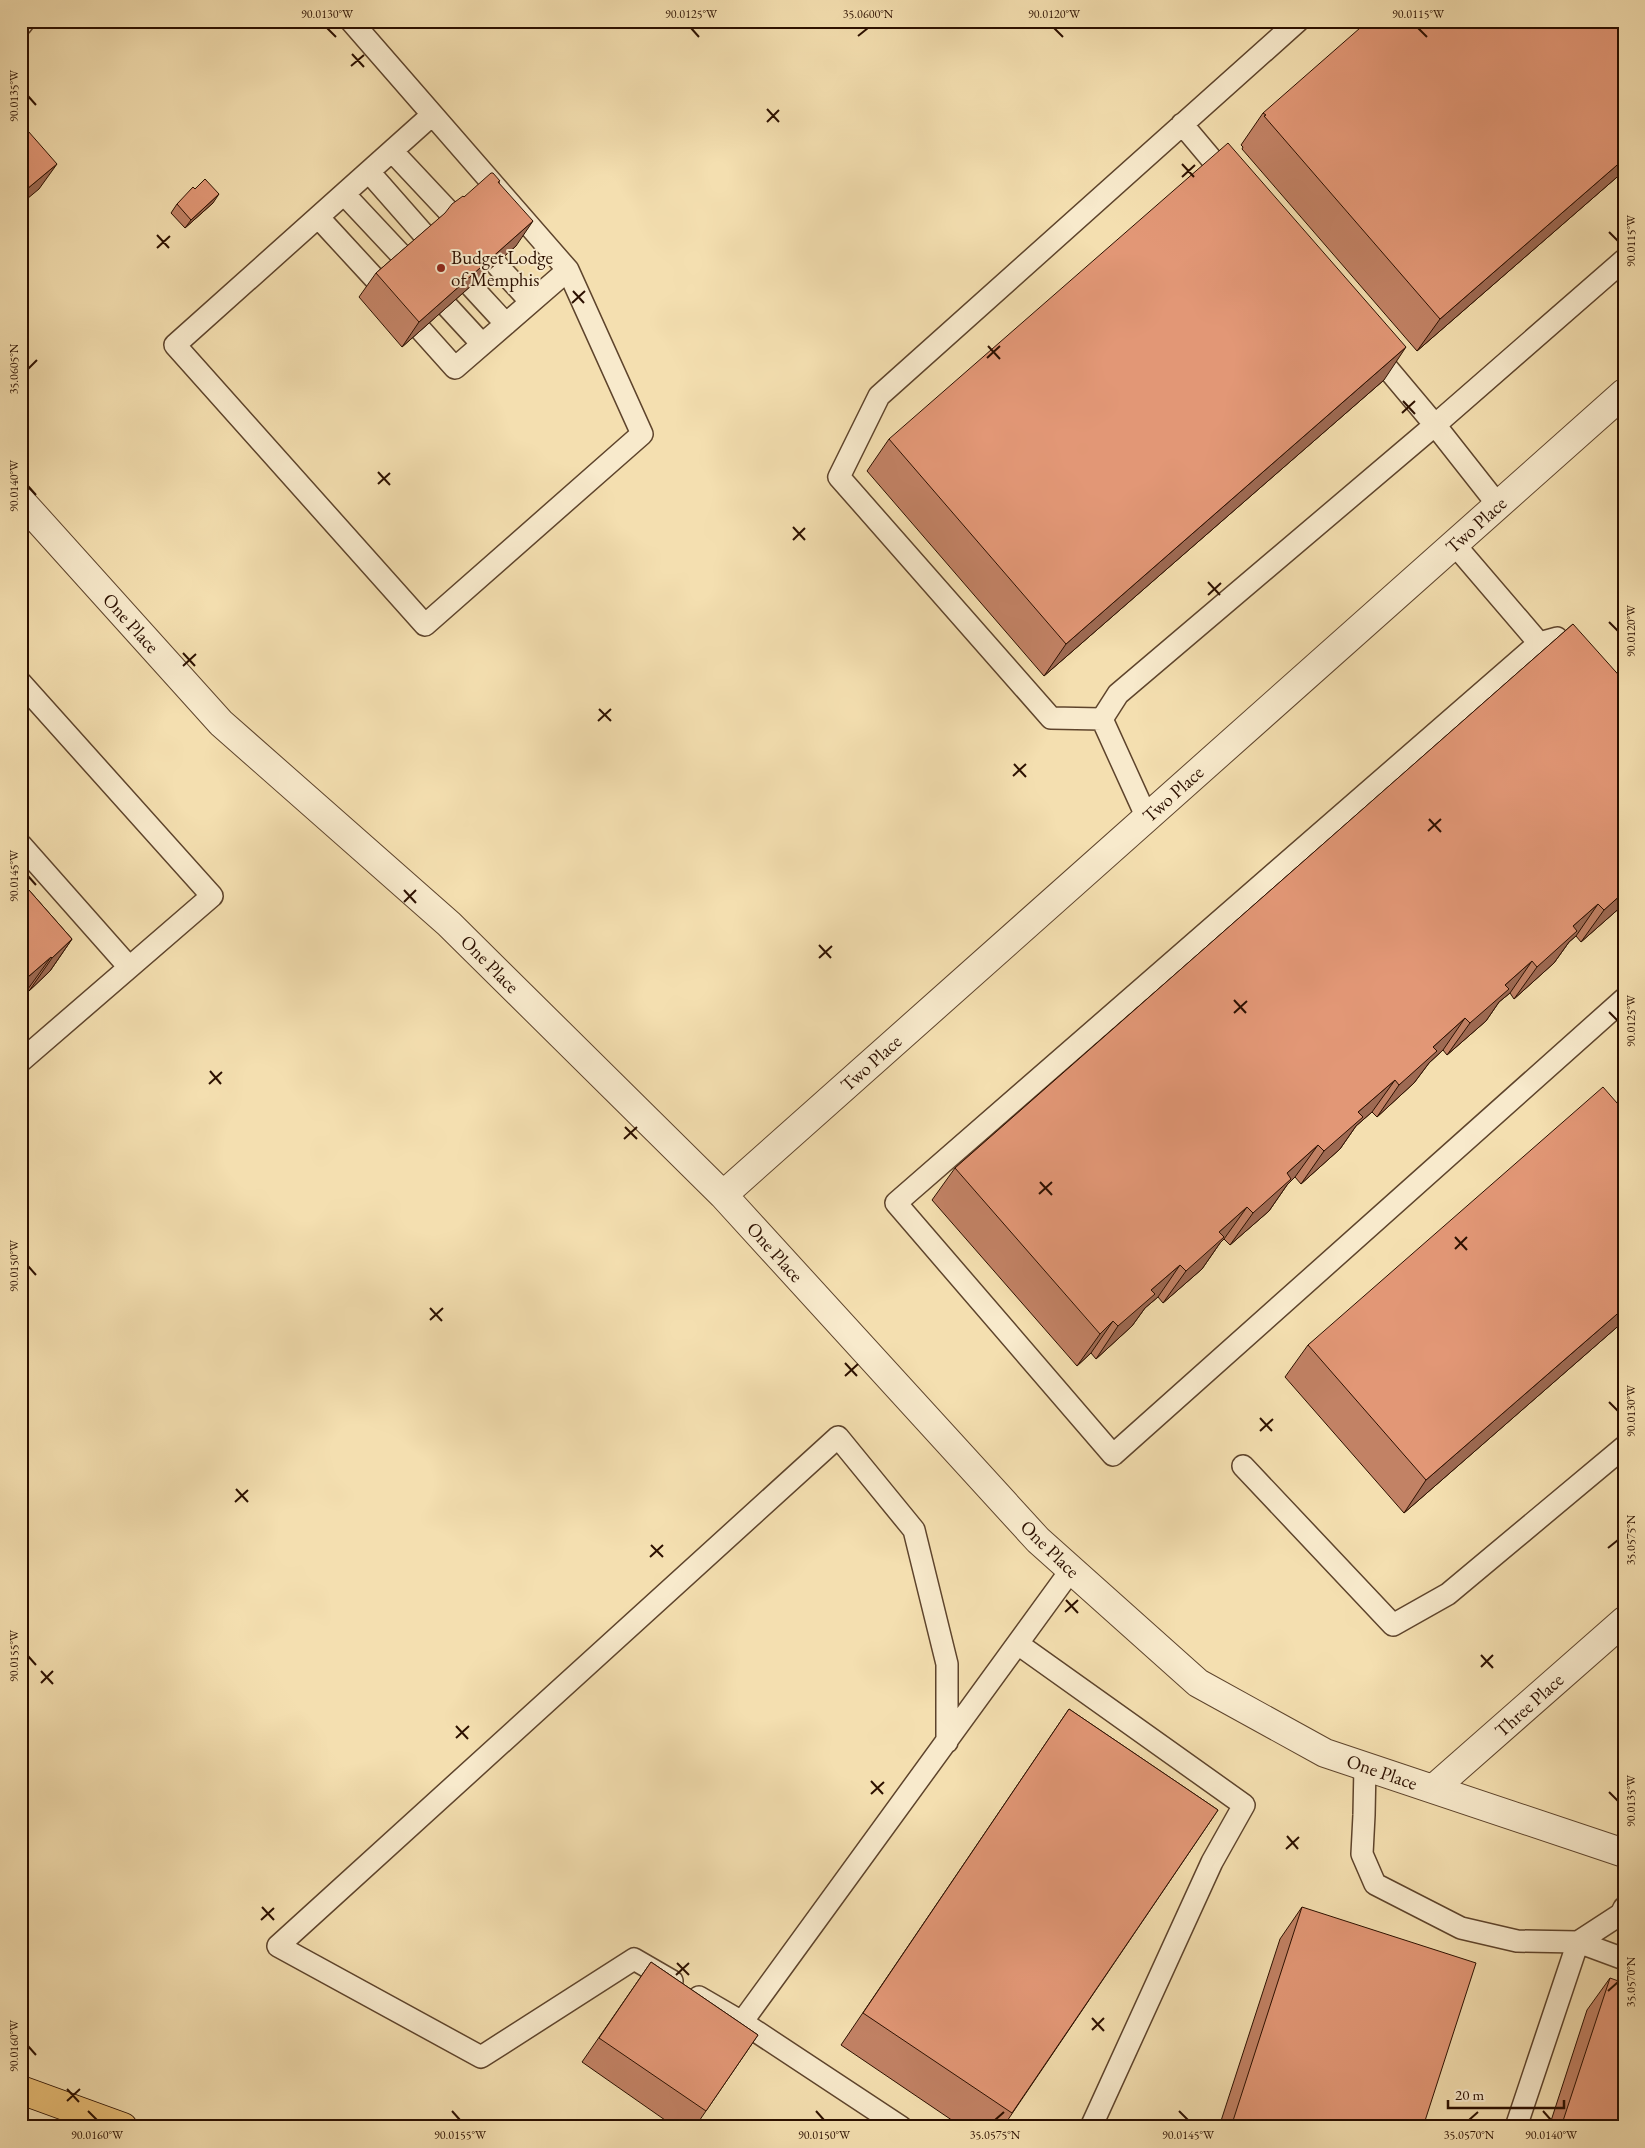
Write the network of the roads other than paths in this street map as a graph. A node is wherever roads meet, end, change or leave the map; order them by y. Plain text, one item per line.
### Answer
1 (24, 21) edge
2 (351, 21) edge
3 (1298, 21) edge
4 (21, 24) edge
5 (432, 115) junction
6 (1182, 124) junction
7 (392, 151) junction
8 (368, 172) junction
9 (344, 194) junction
10 (1246, 199) edge
11 (453, 216) edge
12 (318, 217) junction
13 (427, 238) edge
14 (404, 258) edge
15 (1624, 260) edge
16 (496, 264) edge
17 (568, 270) junction
18 (377, 281) dead end
19 (471, 286) edge
20 (532, 302) junction
21 (447, 306) edge
22 (506, 324) junction
23 (421, 330) edge
24 (1359, 335) edge
25 (482, 344) junction
26 (1624, 394) edge
27 (1435, 425) junction
28 (21, 501) edge
29 (1498, 505) junction
30 (1455, 545) junction
31 (1539, 643) junction
32 (1588, 672) edge
33 (21, 683) edge
34 (1102, 719) junction
35 (1147, 818) junction
36 (21, 845) edge
37 (129, 967) junction
38 (1624, 999) edge
39 (21, 1061) edge
40 (723, 1195) junction
41 (1624, 1447) edge
42 (1243, 1466) dead end
43 (1071, 1570) junction
44 (1624, 1621) edge
45 (1018, 1644) junction
46 (947, 1742) junction
47 (1365, 1766) junction
48 (1433, 1789) junction
49 (1624, 1853) edge
50 (1624, 1908) edge
51 (1578, 1942) junction
52 (1624, 1959) edge
53 (742, 2022) junction
54 (21, 2090) edge
55 (123, 2127) edge
56 (901, 2127) edge
57 (1091, 2127) edge
58 (1516, 2127) edge

1 - 4 lane
2 - 5 lane
3 - 6 lane
5 - 7 lane
5 - 17 lane
6 - 10 lane
6 - 34 lane
7 - 8 lane
7 - 11 lane
8 - 9 lane
8 - 13 lane
9 - 12 lane
9 - 14 lane
12 - 17 lane
12 - 18 lane
15 - 27 lane
16 - 20 lane
17 - 20 lane
19 - 22 lane
20 - 22 lane
21 - 25 lane
22 - 25 lane
23 - 25 lane
24 - 27 lane
26 - 29 street, Two Place
27 - 29 lane
27 - 34 lane
28 - 40 street, One Place
29 - 30 street, Two Place
30 - 31 lane
30 - 35 street, Two Place
31 - 32 lane
31 - 38 lane
33 - 37 lane
34 - 35 lane
35 - 40 street, Two Place
36 - 37 lane
37 - 39 lane
40 - 43 street, One Place
41 - 42 lane
43 - 45 lane
43 - 47 street, One Place
44 - 48 street, Three Place
45 - 46 lane
45 - 57 lane
46 - 53 lane
46 - 53 lane
47 - 48 street, One Place
47 - 51 lane
48 - 49 street, One Place
50 - 51 lane
51 - 52 lane
51 - 58 lane
53 - 56 lane
54 - 55 highway

